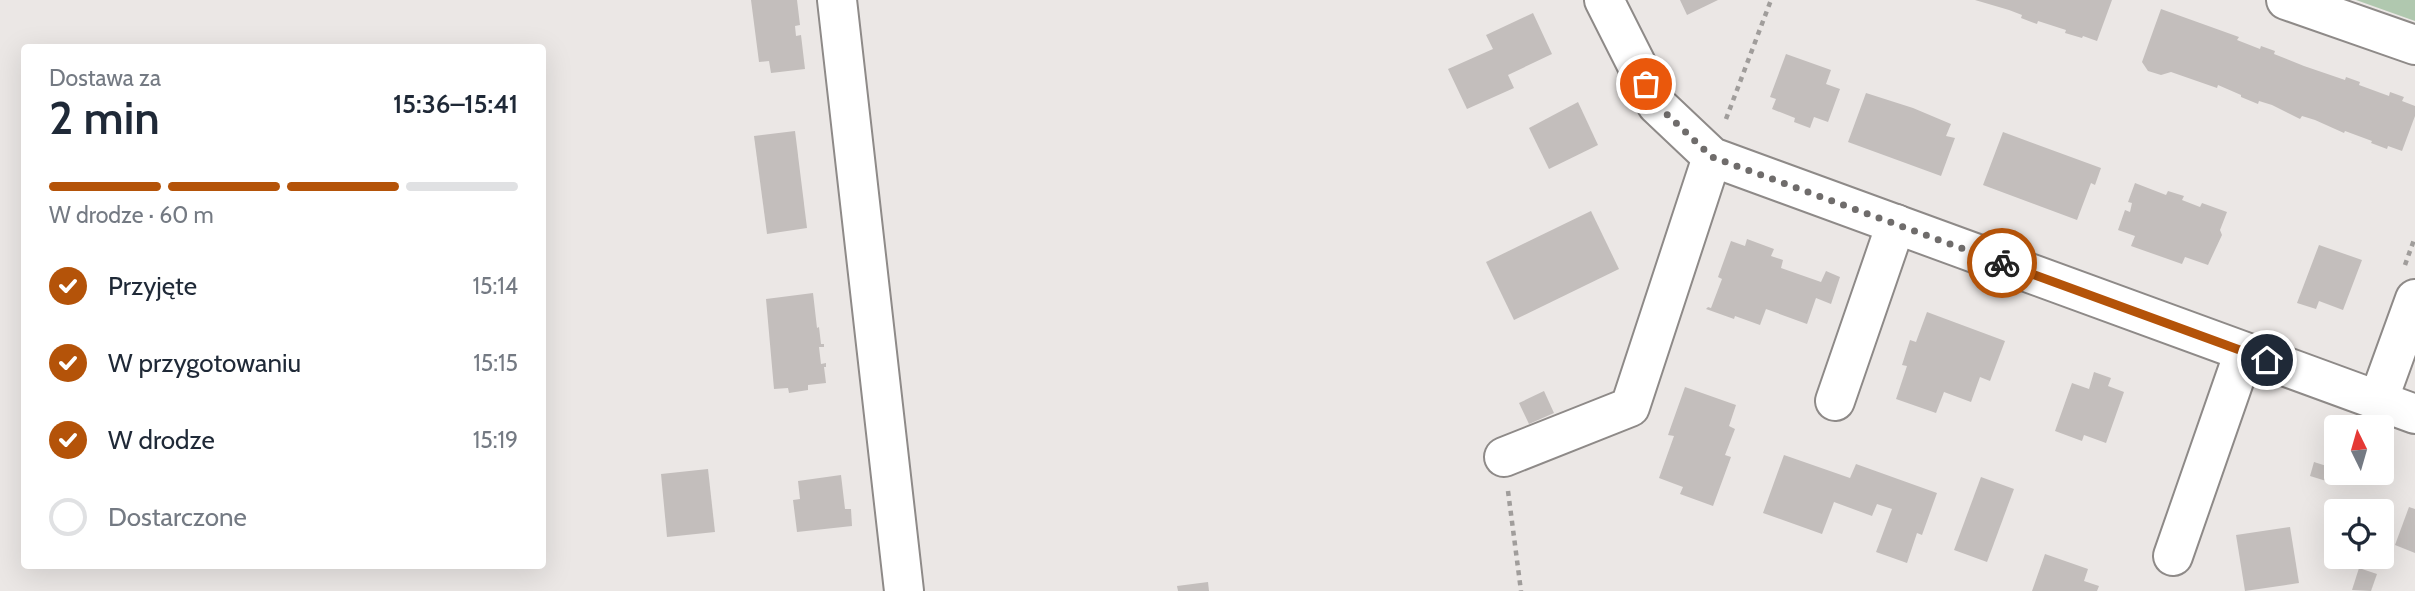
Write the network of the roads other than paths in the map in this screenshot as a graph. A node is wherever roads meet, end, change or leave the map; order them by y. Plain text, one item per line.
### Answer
1 (837, 0) edge
2 (1604, 0) edge
3 (2287, 0) edge
4 (2415, 45) edge
5 (1716, 141) junction
6 (1896, 224) junction
7 (2415, 299) edge
8 (2244, 352) junction
9 (1835, 401) dead end
10 (2378, 401) junction
11 (2415, 414) edge
12 (1504, 457) road end
13 (2173, 556) dead end
14 (904, 591) edge

1 - 14 street
2 - 5 street
3 - 4 street
5 - 6 street
5 - 12 street
6 - 8 street
6 - 9 street
7 - 10 street
8 - 10 street
8 - 13 street
10 - 11 street

